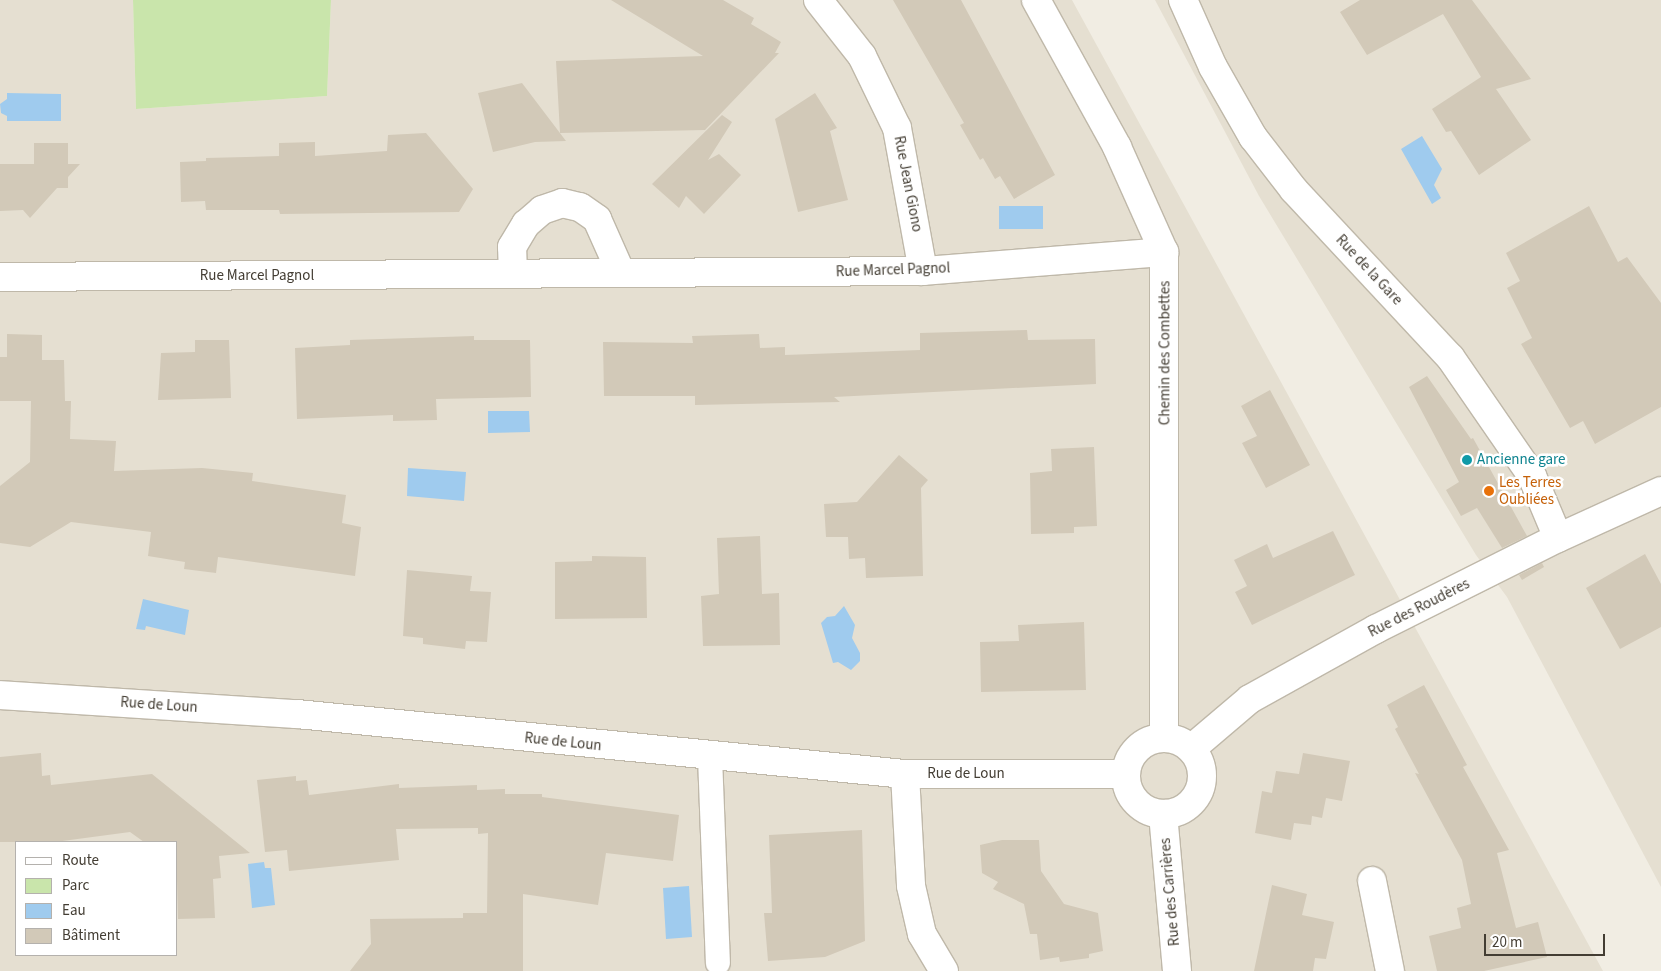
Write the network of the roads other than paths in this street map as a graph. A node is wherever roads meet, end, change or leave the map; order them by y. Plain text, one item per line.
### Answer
1 (818, 0) edge
2 (1036, 0) edge
3 (1183, 0) edge
4 (1164, 252) junction
5 (923, 271) junction
6 (513, 274) junction
7 (621, 274) junction
8 (0, 277) edge
9 (1661, 491) edge
10 (1558, 538) junction
11 (0, 695) edge
12 (1164, 737) junction
13 (1191, 749) junction
14 (710, 757) junction
15 (905, 774) junction
16 (1126, 774) junction
17 (1163, 814) junction
18 (1372, 881) dead end
19 (718, 963) dead end
20 (944, 971) edge
21 (1177, 971) edge
22 (1390, 971) edge

1 - 5 street, Rue Jean Giono
2 - 4 street, Chemin des Combettes
3 - 10 street, Rue de la Gare
4 - 5 street, Rue Marcel Pagnol
4 - 12 street, Chemin des Combettes
5 - 7 street, Rue Marcel Pagnol
6 - 7 street, Rue Marcel Pagnol
6 - 7 street
6 - 8 street, Rue Marcel Pagnol
9 - 10 street, Rue des Roudères
10 - 13 street, Rue des Roudères
11 - 14 street, Rue de Loun
12 - 13 street
12 - 16 street
13 - 17 street
14 - 15 street, Rue de Loun
14 - 19 lane
15 - 16 street, Rue de Loun
15 - 20 street
16 - 17 street
17 - 21 street, Rue des Carrières
18 - 22 street

